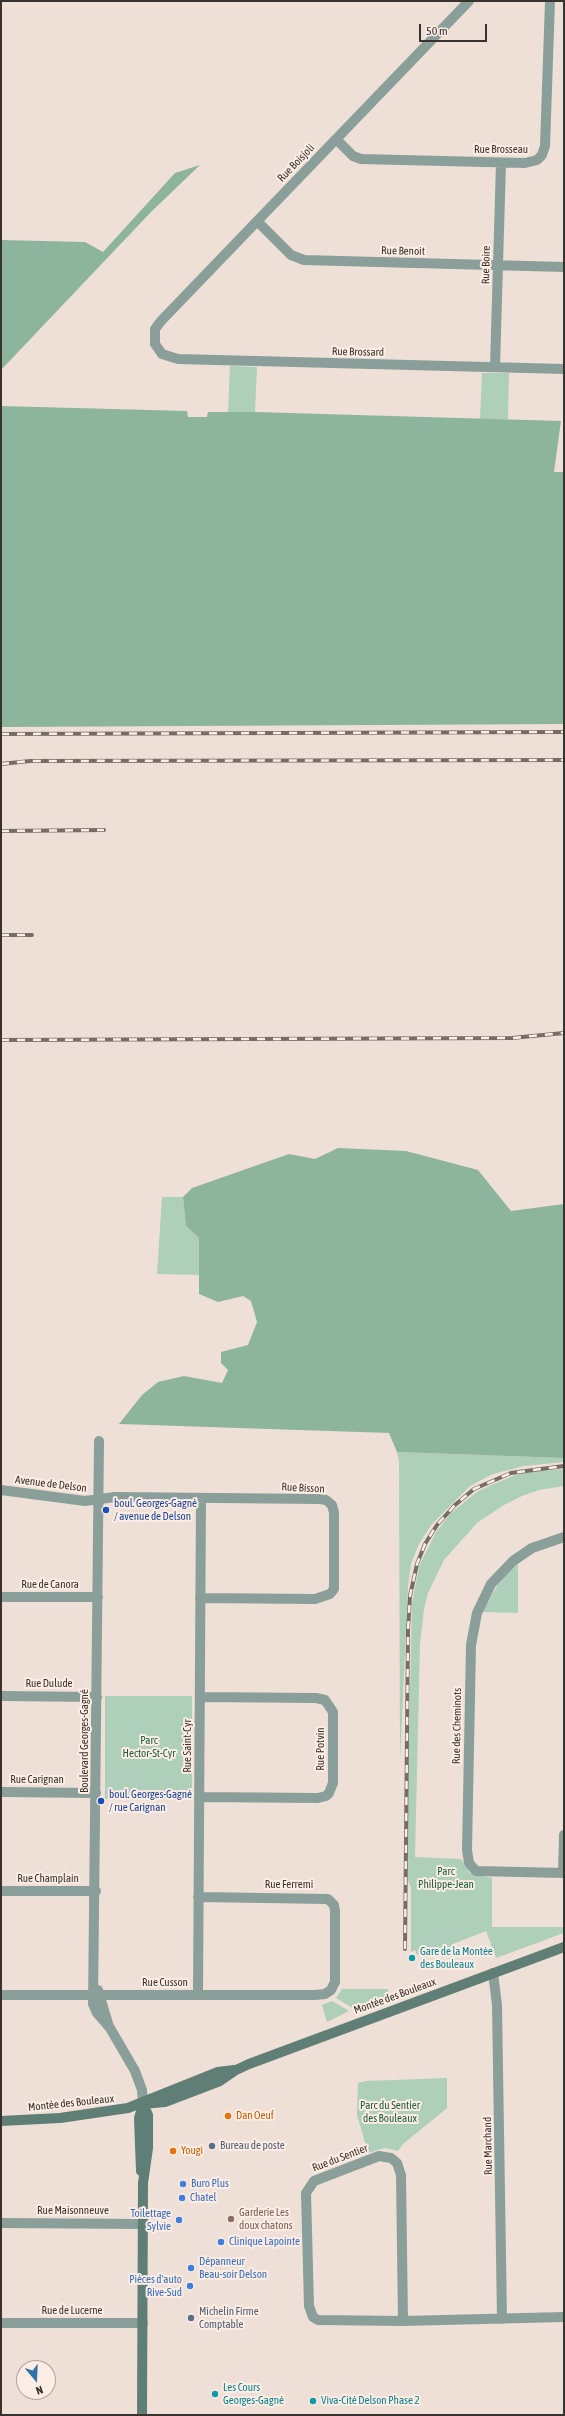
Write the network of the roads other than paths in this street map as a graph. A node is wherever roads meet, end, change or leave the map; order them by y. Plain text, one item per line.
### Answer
1 (469, 1) edge
2 (550, 1) edge
3 (336, 139) junction
4 (501, 163) junction
5 (257, 221) junction
6 (498, 265) junction
7 (564, 267) edge
8 (156, 348) joint
9 (495, 367) junction
10 (564, 369) edge
11 (99, 1441) dead end
12 (1, 1490) edge
13 (201, 1498) junction
14 (98, 1499) junction
15 (564, 1537) edge
16 (1, 1597) edge
17 (98, 1597) junction
18 (200, 1598) junction
19 (1, 1696) edge
20 (97, 1697) junction
21 (200, 1697) junction
22 (1, 1792) edge
23 (96, 1793) junction
24 (199, 1797) junction
25 (564, 1834) edge
26 (564, 1873) edge
27 (1, 1891) edge
28 (96, 1891) junction
29 (198, 1897) junction
30 (564, 1947) edge
31 (493, 1973) junction
32 (328, 1993) joint
33 (1, 1995) edge
34 (97, 1995) junction
35 (198, 1995) junction
36 (143, 2104) junction
37 (1, 2121) edge
38 (1, 2223) edge
39 (144, 2224) junction
40 (564, 2317) edge
41 (502, 2319) junction
42 (403, 2321) junction
43 (1, 2323) edge
44 (143, 2323) junction
45 (142, 2415) edge

1 - 3 street, Rue Boisjoli
2 - 4 street, Rue Brosseau
3 - 4 street, Rue Brosseau
3 - 5 street, Rue Boisjoli
4 - 6 street, Rue Boire
5 - 6 street, Rue Benoit
5 - 8 street, Rue Boisjoli
6 - 7 street, Rue Benoit
6 - 9 street, Rue Boire
8 - 9 street, Rue Brossard
9 - 10 street, Rue Brossard
11 - 14 street, Boulevard Georges-Gagné
12 - 14 street, Avenue de Delson
13 - 14 street, Rue Bisson
13 - 18 street, Rue Saint-Cyr
13 - 18 street, Rue Bisson
14 - 17 street, Boulevard Georges-Gagné
15 - 26 street, Rue des Cheminots
16 - 17 street, Rue de Canora
17 - 20 street, Boulevard Georges-Gagné
18 - 21 street, Rue Saint-Cyr
19 - 20 street, Rue Dulude
20 - 23 street, Boulevard Georges-Gagné
21 - 24 street, Rue Saint-Cyr
21 - 24 street, Rue Potvin
22 - 23 street, Rue Carignan
23 - 28 street, Boulevard Georges-Gagné
24 - 29 street, Rue Saint-Cyr
25 - 26 street
27 - 28 street, Rue Champlain
28 - 34 street, Boulevard Georges-Gagné
29 - 32 street, Rue Ferremi
29 - 35 street, Rue Saint-Cyr
30 - 31 street, Montée des Bouleaux
31 - 36 street, Montée des Bouleaux
31 - 41 street, Rue Marchand
32 - 35 street, Rue Cusson
33 - 34 street, Rue Cusson
34 - 35 street, Rue Cusson
34 - 36 street, Boulevard Georges-Gagné
36 - 37 street, Montée des Bouleaux
36 - 39 street
38 - 39 street, Rue Maisonneuve
39 - 44 street
40 - 41 street, Rue du Sentier
41 - 42 street, Rue du Sentier
42 - 42 street, Rue du Sentier
43 - 44 street, Rue de Lucerne
44 - 45 street

